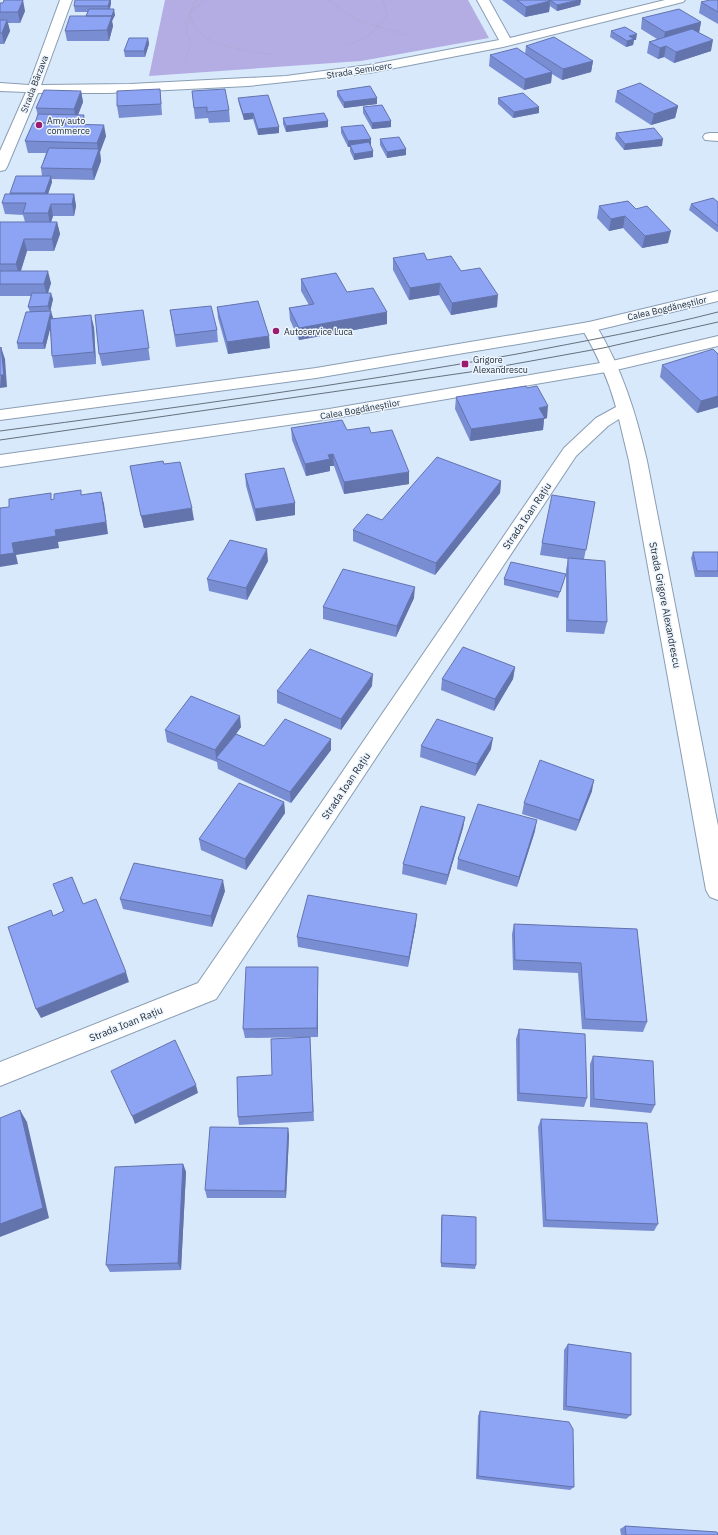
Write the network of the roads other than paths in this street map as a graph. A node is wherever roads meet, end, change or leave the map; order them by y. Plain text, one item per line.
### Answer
1 (66, 0) edge
2 (483, 0) edge
3 (679, 0) edge
4 (506, 42) junction
5 (0, 87) edge
6 (33, 90) junction
7 (0, 167) edge
8 (718, 296) edge
9 (589, 327) junction
10 (718, 341) edge
11 (612, 366) junction
12 (624, 410) junction
13 (0, 415) edge
14 (0, 461) edge
15 (718, 890) edge
16 (0, 1074) edge

1 - 6 street, Strada Bârzava
2 - 4 street
3 - 4 street, Strada Semicerc
4 - 6 street, Strada Semicerc
5 - 6 street, Strada Semicerc
6 - 7 street, Strada Bârzava
8 - 9 street, Calea Bogdăneștilor
9 - 11 street, Strada Grigore Alexandrescu
9 - 13 street, Calea Bogdăneștilor
10 - 11 street, Calea Bogdăneștilor
11 - 12 street, Strada Grigore Alexandrescu
11 - 14 street, Calea Bogdăneștilor
12 - 15 street, Strada Grigore Alexandrescu
12 - 16 street, Strada Ioan Rațiu

